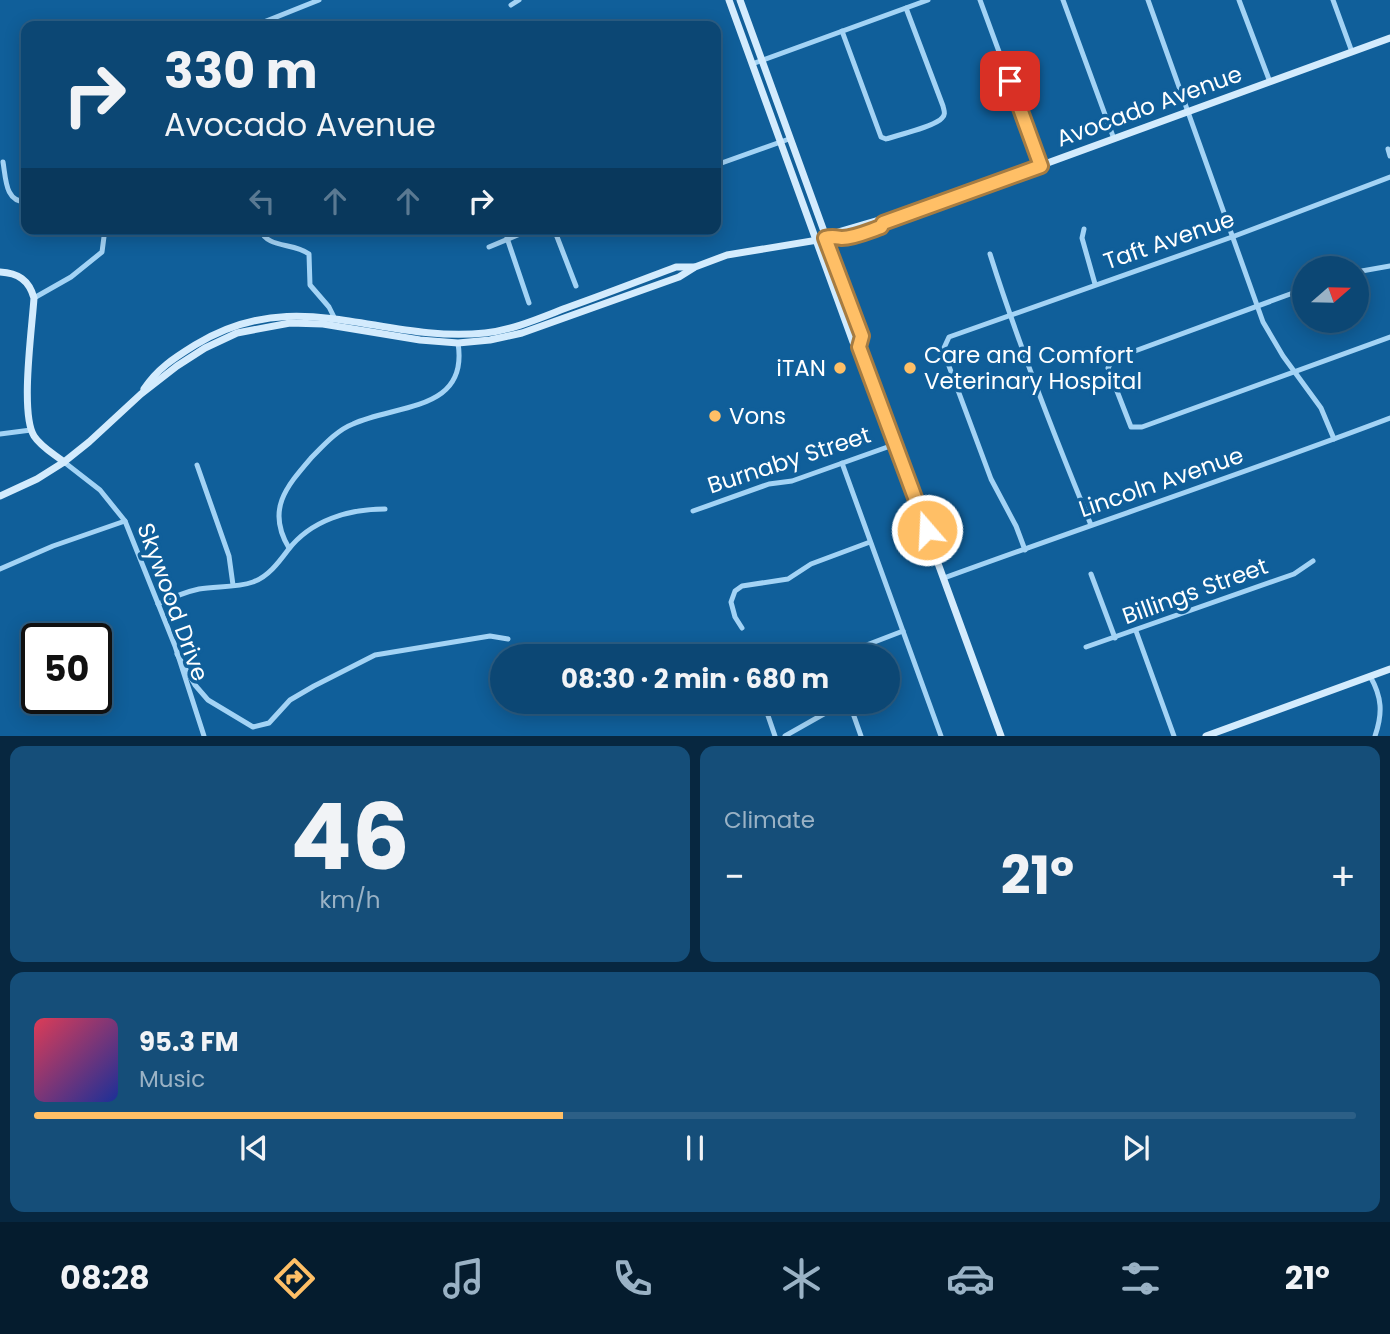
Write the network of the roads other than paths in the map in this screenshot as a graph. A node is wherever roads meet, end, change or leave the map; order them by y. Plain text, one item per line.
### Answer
1 (319, 0) edge
2 (519, 0) edge
3 (729, 0) edge
4 (740, 0) edge
5 (928, 0) edge
6 (980, 0) edge
7 (1063, 0) edge
8 (1148, 0) edge
9 (1239, 0) edge
10 (1333, 0) edge
11 (511, 5) dead end
12 (906, 8) junction
13 (266, 21) edge
14 (842, 31) junction
15 (1390, 38) edge
16 (1352, 52) junction
17 (762, 62) junction
18 (752, 64) junction
19 (1269, 82) junction
20 (1188, 112) junction
21 (789, 139) junction
22 (1114, 139) junction
23 (780, 142) junction
24 (3, 162) dead end
25 (721, 163) edge
26 (1041, 166) junction
27 (1390, 177) edge
28 (21, 203) edge
29 (1084, 229) dead end
30 (104, 235) edge
31 (262, 235) edge
32 (515, 235) edge
33 (556, 235) edge
34 (1232, 237) junction
35 (507, 238) junction
36 (825, 238) junction
37 (814, 240) junction
38 (489, 247) dead end
39 (990, 254) dead end
40 (1390, 266) edge
41 (695, 267) junction
42 (1369, 270) edge
43 (0, 272) edge
44 (1096, 284) junction
45 (576, 286) dead end
46 (1292, 293) edge
47 (34, 298) junction
48 (529, 303) dead end
49 (1256, 306) junction
50 (1010, 315) junction
51 (334, 317) junction
52 (1390, 337) edge
53 (457, 343) junction
54 (859, 347) junction
55 (1296, 371) junction
56 (141, 394) junction
57 (1390, 418) edge
58 (31, 429) junction
59 (0, 434) edge
60 (1334, 439) junction
61 (896, 444) junction
62 (64, 462) junction
63 (842, 463) junction
64 (197, 465) dead end
65 (0, 496) edge
66 (385, 509) dead end
67 (693, 510) dead end
68 (125, 522) junction
69 (1091, 525) junction
70 (870, 542) junction
71 (289, 548) junction
72 (1025, 550) junction
73 (1313, 561) dead end
74 (0, 569) edge
75 (1091, 574) dead end
76 (944, 578) junction
77 (233, 585) junction
78 (158, 604) junction
79 (742, 628) dead end
80 (903, 631) junction
81 (1136, 631) junction
82 (1115, 638) junction
83 (508, 639) dead end
84 (869, 644) edge
85 (1086, 647) dead end
86 (177, 654) junction
87 (1390, 669) edge
88 (1370, 676) junction
89 (767, 714) edge
90 (825, 714) edge
91 (852, 714) edge
92 (204, 736) edge
93 (775, 736) edge
94 (785, 736) edge
95 (861, 736) edge
96 (941, 736) edge
97 (1001, 736) edge
98 (1174, 736) edge
99 (1206, 736) edge
100 (1375, 736) edge

1 - 13 street
2 - 11 street
3 - 18 main road
4 - 17 main road
5 - 12 street
6 - 26 street
7 - 22 street
8 - 20 street
9 - 19 street
10 - 16 street
12 - 14 street
12 - 14 street
14 - 17 street
15 - 16 main road, Avocado Avenue
16 - 19 main road, Avocado Avenue
17 - 18 street
17 - 21 main road
18 - 23 main road
19 - 20 main road, Avocado Avenue
20 - 22 main road, Avocado Avenue
20 - 34 street
21 - 23 street
21 - 36 main road
22 - 26 main road, Avocado Avenue
23 - 25 street
23 - 37 main road
24 - 28 street
26 - 36 main road, Avocado Avenue
27 - 34 street, Taft Avenue
29 - 44 street
30 - 47 street
31 - 51 street
32 - 35 street
33 - 45 street
34 - 44 street, Taft Avenue
34 - 49 street
35 - 38 street
35 - 48 street
36 - 37 main road, Avocado Avenue
36 - 54 main road
37 - 41 main road, Avocado Avenue
37 - 54 main road
39 - 50 street
40 - 42 street
41 - 51 main road
41 - 53 main road
43 - 47 main road
44 - 50 street, Taft Avenue
46 - 49 street
47 - 58 main road
49 - 55 street
49 - 55 street
50 - 69 street
50 - 72 street, Taft Avenue
51 - 56 main road
52 - 55 street
53 - 56 main road
53 - 71 street
54 - 61 main road
55 - 60 street
56 - 62 main road
57 - 60 street, Lincoln Avenue
58 - 59 street
58 - 62 main road
60 - 69 street, Lincoln Avenue
61 - 63 street, Burnaby Street
61 - 76 main road
62 - 65 main road
62 - 68 street, Skywood Drive
63 - 67 street, Burnaby Street
63 - 70 street
64 - 77 street
66 - 71 street
68 - 74 street
68 - 78 street, Skywood Drive
69 - 72 street, Lincoln Avenue
70 - 79 street
70 - 80 street
71 - 77 street
72 - 76 street, Lincoln Avenue
73 - 81 street, Billings Street
75 - 82 street
76 - 97 main road
77 - 78 street
78 - 86 street, Skywood Drive
80 - 84 street
80 - 96 street
81 - 82 street, Billings Street
81 - 98 street
82 - 85 street, Billings Street
83 - 86 street
86 - 92 street, Skywood Drive
87 - 88 main road
88 - 99 main road
88 - 100 street
89 - 93 street
90 - 94 street
91 - 95 street

